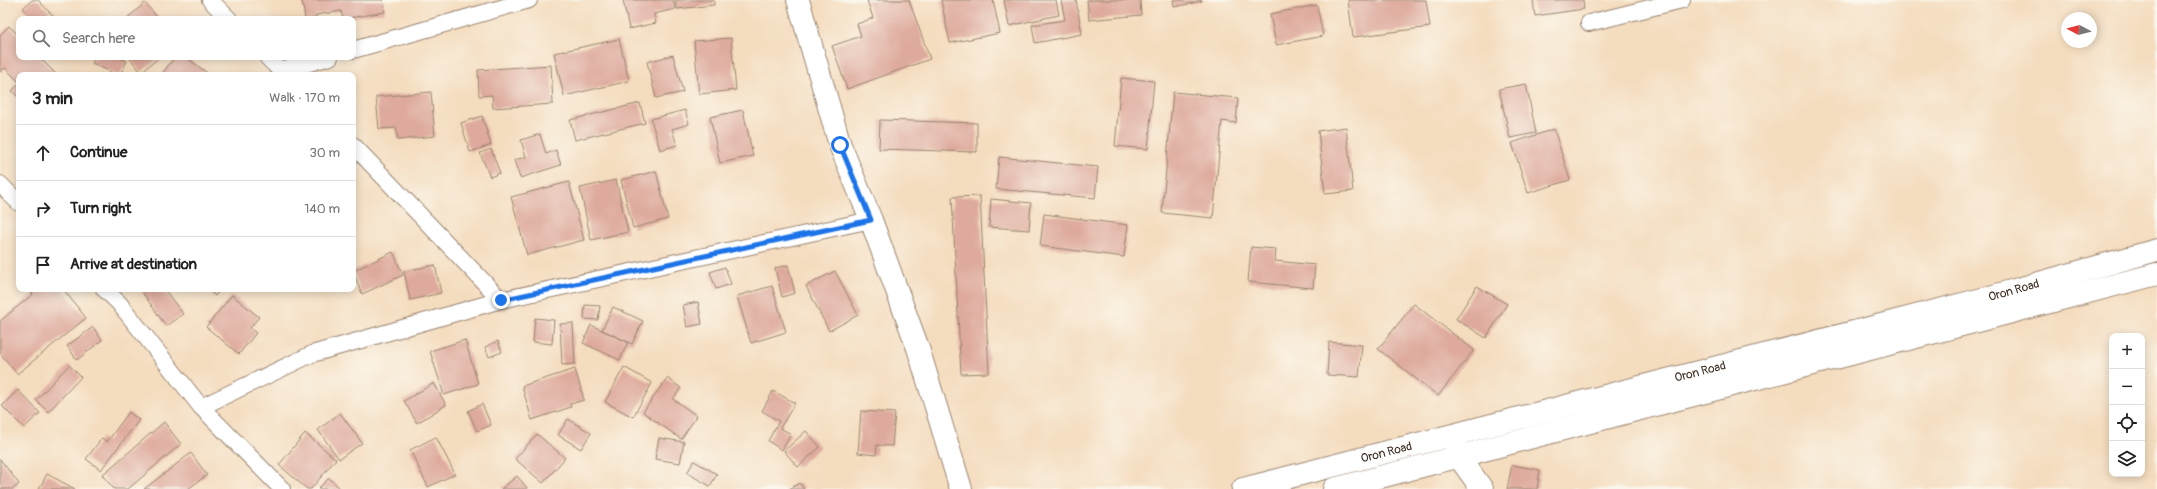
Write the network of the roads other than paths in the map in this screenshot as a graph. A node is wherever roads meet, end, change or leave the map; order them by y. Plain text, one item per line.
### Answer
1 (210, 0) edge
2 (529, 0) edge
3 (798, 0) edge
4 (1682, 0) edge
5 (226, 16) edge
6 (1589, 23) dead end
7 (356, 49) edge
8 (270, 60) edge
9 (321, 60) edge
10 (282, 72) edge
11 (286, 72) edge
12 (356, 148) edge
13 (0, 184) edge
14 (16, 200) edge
15 (871, 220) junction
16 (2157, 250) edge
17 (2157, 274) edge
18 (107, 292) edge
19 (501, 300) junction
20 (201, 407) junction
21 (1453, 435) junction
22 (1459, 457) junction
23 (282, 489) edge
24 (961, 489) edge
25 (1243, 489) edge
26 (1334, 489) edge
27 (1482, 489) edge

1 - 5 street
2 - 7 street
3 - 15 main road
4 - 6 street
8 - 10 street
9 - 11 street
12 - 19 street
13 - 14 street
15 - 19 street
15 - 24 main road
16 - 21 main road, Oron Road
17 - 22 main road, Oron Road
18 - 20 street
19 - 20 street
20 - 23 street
21 - 22 main road
21 - 25 main road, Oron Road
22 - 26 main road, Oron Road
22 - 27 main road

